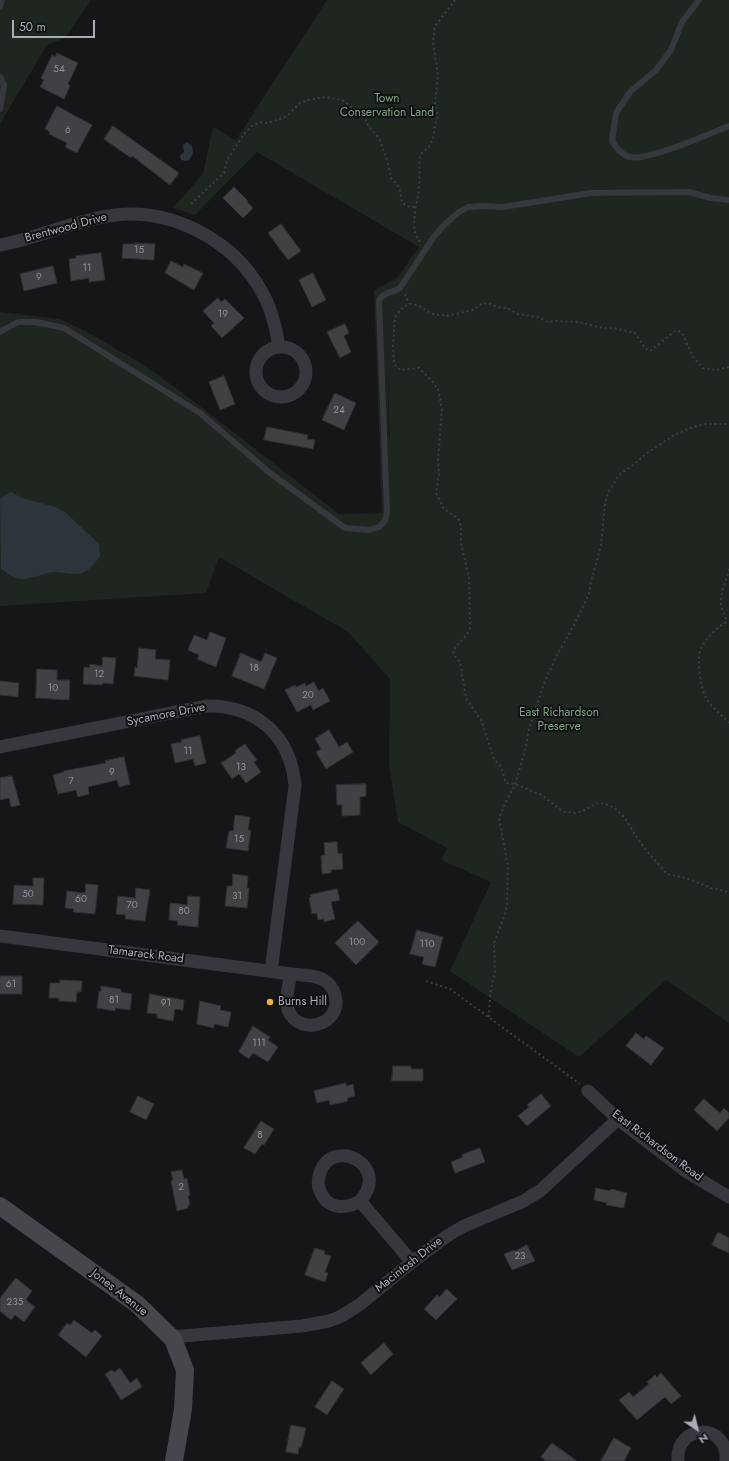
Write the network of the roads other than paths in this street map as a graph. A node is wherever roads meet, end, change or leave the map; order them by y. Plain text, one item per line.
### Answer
1 (2, 0) edge
2 (699, 0) edge
3 (0, 6) edge
4 (0, 77) edge
5 (0, 109) edge
6 (729, 126) edge
7 (729, 200) edge
8 (0, 245) edge
9 (0, 332) edge
10 (279, 347) dead end
11 (0, 748) edge
12 (0, 936) edge
13 (271, 971) junction
14 (291, 974) junction
15 (588, 1091) road end
16 (618, 1119) junction
17 (729, 1197) edge
18 (360, 1202) dead end
19 (0, 1206) edge
20 (412, 1262) junction
21 (171, 1337) junction
22 (174, 1461) edge
23 (678, 1461) edge
24 (726, 1461) edge

1 - 3 lane
2 - 6 lane
4 - 5 lane
7 - 9 lane
8 - 10 street, Brentwood Drive
11 - 13 street, Sycamore Drive
12 - 13 street, Tamarack Road
13 - 14 street, Tamarack Road
14 - 14 street, Tamarack Road
15 - 16 street, East Richardson Road
16 - 17 street, East Richardson Road
16 - 20 street, Macintosh Drive
18 - 20 street
19 - 21 street, Jones Avenue
20 - 21 street, Macintosh Drive
21 - 22 street, Jones Avenue
23 - 24 street

